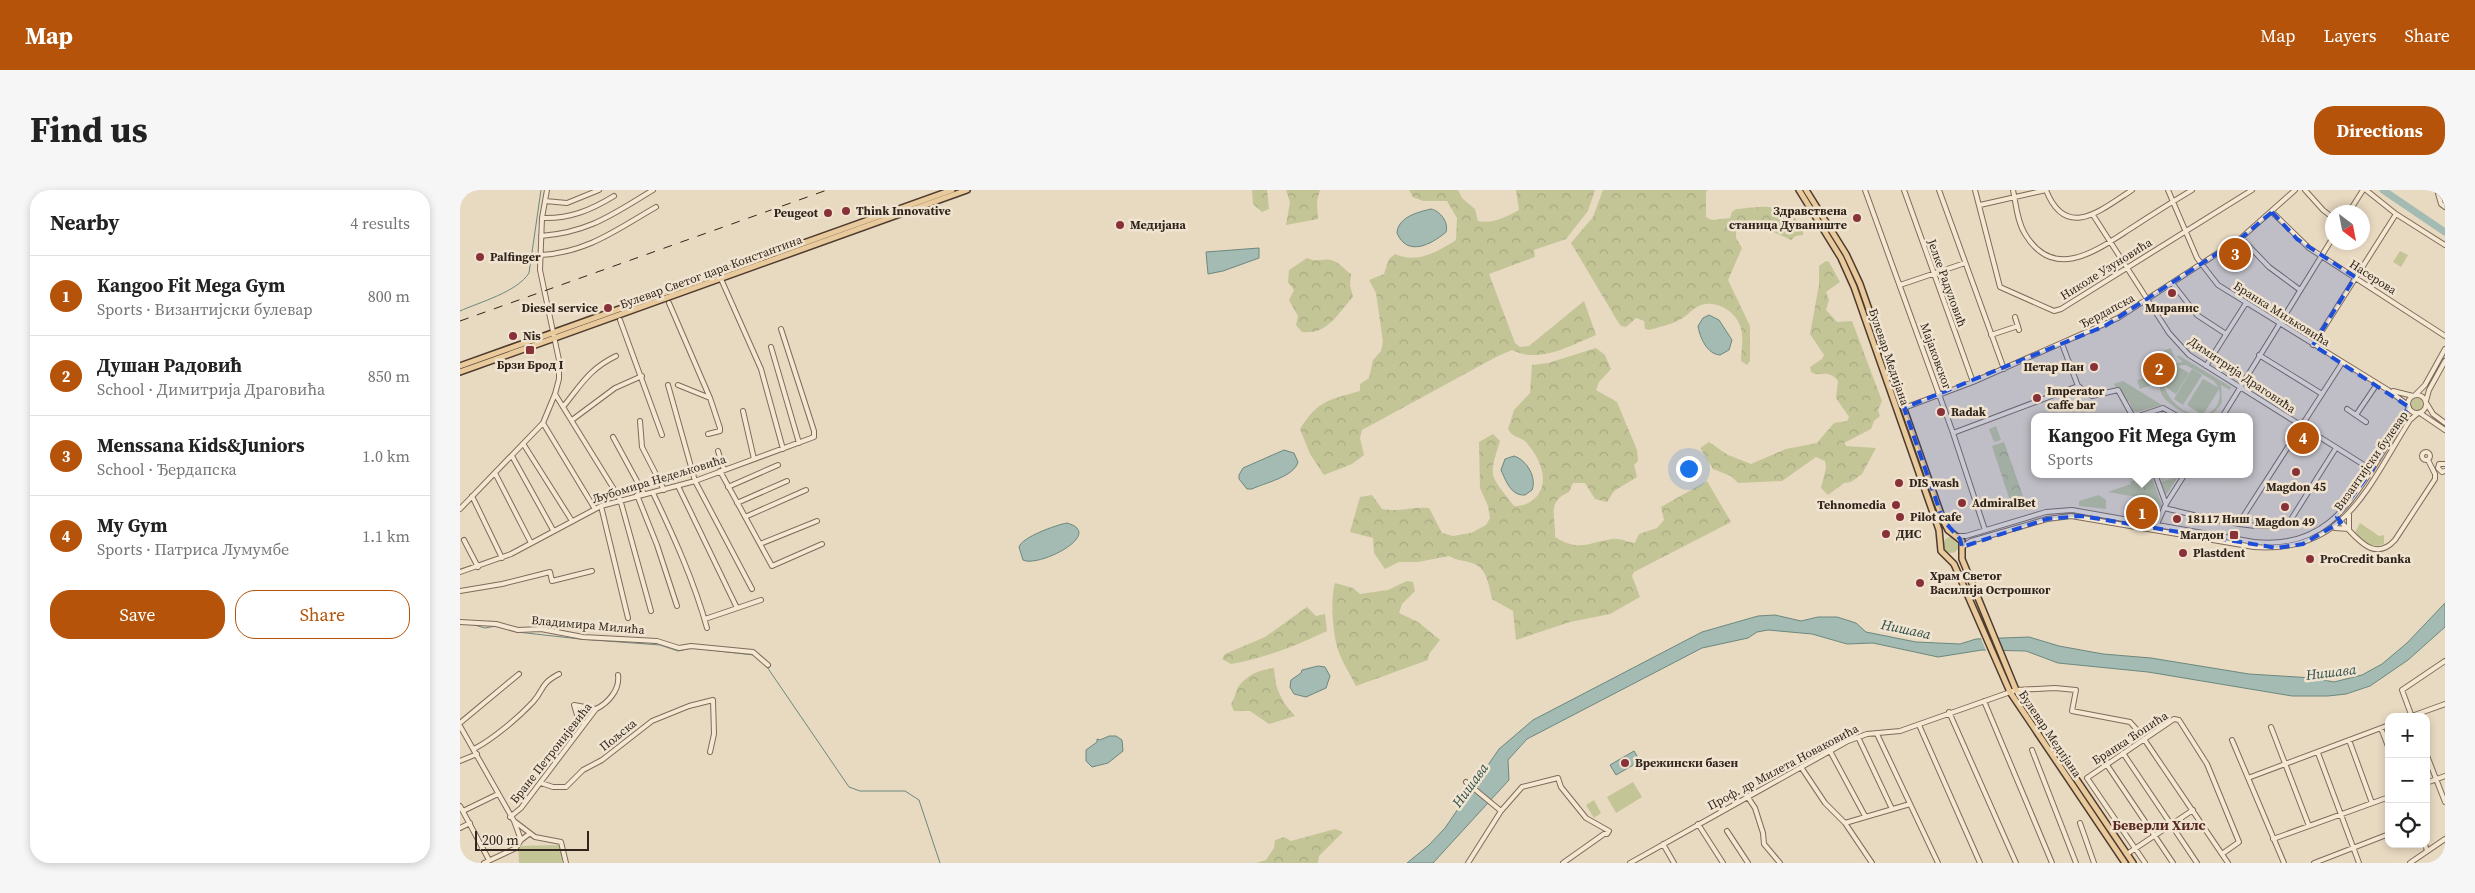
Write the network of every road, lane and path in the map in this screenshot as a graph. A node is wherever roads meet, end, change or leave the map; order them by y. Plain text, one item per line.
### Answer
1 (547, 190) edge
2 (598, 190) edge
3 (654, 190) edge
4 (952, 190) edge
5 (968, 190) edge
6 (1799, 190) edge
7 (1806, 190) edge
8 (1865, 190) edge
9 (1904, 190) edge
10 (1939, 190) edge
11 (1976, 190) edge
12 (2013, 190) edge
13 (2046, 190) edge
14 (2132, 190) edge
15 (2168, 190) edge
16 (2192, 190) edge
17 (2241, 190) edge
18 (2252, 190) edge
19 (2295, 190) edge
20 (2305, 190) edge
21 (2364, 190) edge
22 (2437, 190) edge
23 (2244, 195) junction
24 (614, 196) dead end
25 (2014, 197) junction
26 (545, 201) junction
27 (2173, 202) junction
28 (1980, 205) junction
29 (2354, 205) edge
30 (656, 207) dead end
31 (2445, 208) edge
32 (2272, 212) junction
33 (2325, 212) edge
34 (2396, 214) junction
35 (2092, 215) junction
36 (542, 218) junction
37 (2186, 230) junction
38 (541, 236) junction
39 (2241, 238) junction
40 (2109, 242) junction
41 (2445, 245) edge
42 (2326, 250) edge
43 (540, 255) junction
44 (2322, 257) junction
45 (1965, 263) junction
46 (2200, 264) junction
47 (2127, 267) junction
48 (1934, 274) junction
49 (2355, 277) junction
50 (721, 280) junction
51 (2172, 283) junction
52 (1900, 285) junction
53 (2300, 290) junction
54 (2148, 299) junction
55 (669, 303) dead end
56 (2246, 303) junction
57 (2015, 317) dead end
58 (620, 320) dead end
59 (2278, 324) junction
60 (781, 329) dead end
61 (2226, 334) junction
62 (1991, 335) junction
63 (555, 336) junction
64 (2445, 336) edge
65 (2062, 344) junction
66 (2313, 345) junction
67 (771, 346) dead end
68 (2445, 349) edge
69 (2260, 355) junction
70 (616, 356) dead end
71 (2445, 361) edge
72 (2342, 363) junction
73 (460, 366) edge
74 (2206, 366) junction
75 (2004, 369) junction
76 (460, 372) edge
77 (642, 376) junction
78 (1973, 382) junction
79 (668, 384) dead end
80 (2377, 384) junction
81 (678, 385) dead end
82 (2078, 386) junction
83 (2240, 387) junction
84 (2388, 390) junction
85 (555, 394) junction
86 (2322, 394) junction
87 (2414, 395) junction
88 (1939, 396) junction
89 (710, 398) junction
90 (2427, 403) junction
91 (2408, 406) junction
92 (564, 407) junction
93 (1904, 408) junction
94 (2346, 409) dead end
95 (743, 411) dead end
96 (2132, 413) edge
97 (2147, 413) edge
98 (2172, 413) edge
99 (2224, 413) edge
100 (2419, 413) junction
101 (2356, 415) junction
102 (572, 420) junction
103 (640, 422) dead end
104 (2366, 422) dead end
105 (543, 423) junction
106 (2445, 423) edge
107 (2301, 427) junction
108 (2445, 430) edge
109 (1953, 433) junction
110 (708, 434) dead end
111 (662, 435) dead end
112 (613, 437) dead end
113 (799, 443) junction
114 (524, 445) junction
115 (2336, 448) junction
116 (783, 449) junction
117 (718, 451) dead end
118 (512, 456) junction
119 (754, 459) junction
120 (2428, 460) dead end
121 (2445, 464) edge
122 (778, 465) dead end
123 (2372, 470) junction
124 (722, 471) junction
125 (2445, 471) edge
126 (2437, 472) junction
127 (495, 473) junction
128 (2376, 473) junction
129 (2156, 478) edge
130 (2182, 478) edge
131 (787, 480) dead end
132 (695, 481) junction
133 (678, 486) junction
134 (728, 487) junction
135 (664, 490) junction
136 (806, 490) dead end
137 (653, 492) junction
138 (644, 494) junction
139 (637, 495) junction
140 (472, 496) junction
141 (620, 499) junction
142 (737, 503) junction
143 (601, 506) junction
144 (2165, 506) junction
145 (595, 508) junction
146 (460, 509) edge
147 (2349, 513) junction
148 (745, 517) junction
149 (2337, 517) junction
150 (572, 521) junction
151 (817, 521) dead end
152 (2341, 522) junction
153 (2239, 523) junction
154 (2157, 524) junction
155 (2349, 529) junction
156 (553, 530) junction
157 (1985, 530) junction
158 (2330, 530) junction
159 (1955, 535) junction
160 (1942, 539) junction
161 (464, 540) dead end
162 (531, 543) junction
163 (760, 544) junction
164 (822, 544) dead end
165 (1962, 549) junction
166 (1946, 556) junction
167 (502, 558) junction
168 (478, 567) junction
169 (592, 571) dead end
170 (460, 572) edge
171 (752, 589) dead end
172 (460, 591) edge
173 (761, 600) dead end
174 (677, 606) dead end
175 (738, 608) junction
176 (651, 611) dead end
177 (628, 618) dead end
178 (705, 619) junction
179 (460, 622) edge
180 (707, 628) dead end
181 (2445, 661) edge
182 (768, 665) dead end
183 (519, 674) dead end
184 (559, 674) dead end
185 (618, 675) dead end
186 (2016, 690) junction
187 (2010, 692) junction
188 (1984, 701) junction
189 (2445, 704) edge
190 (596, 709) junction
191 (1949, 712) junction
192 (2411, 713) edge
193 (2422, 713) edge
194 (584, 724) junction
195 (460, 725) edge
196 (1919, 725) junction
197 (2385, 726) edge
198 (2271, 728) dead end
199 (2381, 728) junction
200 (2139, 732) dead end
201 (1877, 734) junction
202 (1858, 737) junction
203 (2385, 738) edge
204 (2144, 739) junction
205 (2232, 740) dead end
206 (2349, 740) junction
207 (474, 748) junction
208 (2032, 750) dead end
209 (1830, 751) junction
210 (710, 752) dead end
211 (2124, 753) junction
212 (2318, 753) junction
213 (477, 754) junction
214 (2428, 758) edge
215 (460, 762) edge
216 (2285, 764) junction
217 (2107, 765) junction
218 (1800, 766) junction
219 (2445, 776) edge
220 (2087, 778) joint
221 (2248, 778) junction
222 (2436, 779) junction
223 (2430, 781) edge
224 (1466, 782) dead end
225 (541, 783) junction
226 (498, 794) junction
227 (1747, 796) junction
228 (2385, 798) edge
229 (2372, 802) junction
230 (2445, 802) edge
231 (1910, 804) junction
232 (460, 806) edge
233 (1892, 809) junction
234 (2193, 810) junction
235 (463, 811) junction
236 (1501, 811) junction
237 (2340, 815) junction
238 (1865, 816) junction
239 (510, 817) junction
240 (514, 821) junction
241 (470, 823) junction
242 (1845, 823) junction
243 (1698, 824) junction
244 (2080, 824) dead end
245 (2171, 824) junction
246 (2309, 826) junction
247 (460, 828) edge
248 (1727, 831) dead end
249 (529, 834) junction
250 (2154, 836) junction
251 (2385, 836) edge
252 (2273, 839) junction
253 (2445, 839) edge
254 (521, 840) junction
255 (1663, 844) junction
256 (2135, 848) junction
257 (2354, 848) junction
258 (2426, 848) edge
259 (2427, 851) junction
260 (2127, 854) junction
261 (2222, 854) junction
262 (489, 860) junction
263 (484, 863) edge
264 (566, 863) edge
265 (1468, 863) edge
266 (1563, 863) edge
267 (1630, 863) edge
268 (1674, 863) edge
269 (1723, 863) edge
270 (1748, 863) edge
271 (1780, 863) edge
272 (1872, 863) edge
273 (1938, 863) edge
274 (1980, 863) edge
275 (2016, 863) edge
276 (2052, 863) edge
277 (2076, 863) edge
278 (2094, 863) edge
279 (2125, 863) edge
280 (2134, 863) edge
281 (2145, 863) edge
282 (2173, 863) edge
283 (2197, 863) edge
284 (2228, 863) edge
285 (2284, 863) edge
286 (2314, 863) edge
287 (2360, 863) edge
288 (2410, 863) edge

1 - 26 street
2 - 26 street
3 - 38 street
4 - 63 main road, Булевар Светог цара Константина
5 - 50 main road, Булевар Светог цара Константина
6 - 160 main road, Булевар Медијана
7 - 93 main road, Булевар Медијана
8 - 52 street, Мајаковског
9 - 48 street, Јелке Радуловић
10 - 45 street
11 - 28 street, Николе Узуновића
12 - 25 street
13 - 25 street
13 - 35 street
14 - 35 street
15 - 27 street, Бранка Миљковића
16 - 27 street
17 - 23 street
18 - 23 street, Николе Узуновића
19 - 32 street, Ђердапска
20 - 33 street
21 - 29 street
21 - 34 street
22 - 31 street
23 - 37 street, Николе Узуновића
24 - 36 street
25 - 28 street
25 - 40 street
26 - 36 street
27 - 37 street, Бранка Миљковића
27 - 40 street
28 - 47 street, Николе Узуновића
30 - 43 street
32 - 39 street, Ђердапска
32 - 44 street, Насерова
34 - 41 street
34 - 49 street
35 - 40 street, Димитрија Драговића
36 - 38 street
37 - 46 street, Бранка Миљковића
37 - 47 street, Николе Узуновића
38 - 43 street
39 - 46 street, Ђердапска
39 - 53 street
40 - 47 street, Димитрија Драговића
42 - 44 street
43 - 63 street
44 - 49 street, Насерова
44 - 53 street
45 - 48 street
45 - 62 street
46 - 51 street, Ђердапска
46 - 56 street, Бранка Миљковића
47 - 54 street, Димитрија Драговића
48 - 52 street
48 - 78 street, Јелке Радуловић
49 - 64 street, Насерова
49 - 66 street
50 - 63 main road, Булевар Светог цара Константина
50 - 116 street
51 - 54 street, Ђердапска
51 - 61 street
52 - 88 street, Мајаковског
53 - 59 street
54 - 65 street, Ђердапска
54 - 74 street, Димитрија Драговића
55 - 89 street
56 - 59 street, Бранка Миљковића
56 - 61 street
57 - 62 street
58 - 77 street
59 - 66 street, Бранка Миљковића
59 - 69 street
60 - 113 street, Љубомира Недељковића
61 - 74 street
62 - 75 street
63 - 73 main road, Булевар Светог цара Константина
63 - 76 main road, Булевар Светог цара Константина
63 - 85 street
65 - 75 street, Ђердапска
65 - 82 street
66 - 72 street, Бранка Миљковића
67 - 113 street
68 - 87 street
69 - 83 street
69 - 86 street
70 - 92 street
71 - 90 street
72 - 80 street, Бранка Миљковића
72 - 86 street
74 - 83 street, Димитрија Драговића
75 - 78 street, Ђердапска
77 - 102 street
77 - 111 street
78 - 88 street, Ђердапска
79 - 132 street
80 - 84 street, Бранка Миљковића
80 - 101 street
81 - 89 street
82 - 96 street
82 - 109 street
83 - 99 street
83 - 107 street, Димитрија Драговића
84 - 87 street, Бранка Миљковића
84 - 91 street, Бранка Миљковића
85 - 92 street
85 - 105 street
86 - 107 street
87 - 90 street
87 - 91 street
88 - 93 street, Ђердапска
88 - 109 street, Мајаковског
89 - 110 street
90 - 100 street
90 - 106 street
91 - 100 street
91 - 123 street, Византијски булевар
92 - 102 street
93 - 159 main road, Булевар Медијана
94 - 101 street
95 - 119 street
97 - 98 street
100 - 108 street
100 - 128 street, Византијски булевар
101 - 104 street
102 - 141 street
103 - 135 street
105 - 114 street
105 - 145 street
107 - 115 street, Димитрија Драговића
107 - 153 street
109 - 157 street, Мајаковског
112 - 138 street
113 - 116 street, Љубомира Недељковића
114 - 118 street
114 - 150 street
115 - 123 street, Димитрија Драговића
115 - 153 street
116 - 119 street, Љубомира Недељковића
117 - 124 street
118 - 127 street
118 - 156 street
119 - 124 street, Љубомира Недељковића
120 - 126 street
121 - 126 street
122 - 134 street
123 - 128 street, Димитрија Драговића
123 - 149 street, Византијски булевар
124 - 132 street, Љубомира Недељковића
124 - 134 street
125 - 126 street
126 - 155 street, Византијски булевар
127 - 140 street
127 - 162 street
128 - 147 street, Византијски булевар
129 - 144 street
130 - 144 street
131 - 142 street
132 - 133 street, Љубомира Недељковића
132 - 171 street
133 - 135 street, Љубомира Недељковића
133 - 175 street
134 - 142 street
135 - 137 street, Љубомира Недељковића
136 - 148 street
137 - 138 street, Љубомира Недељковића
137 - 178 street
138 - 139 street, Љубомира Недељковића
139 - 141 street, Љубомира Недељковића
139 - 174 street
140 - 146 street
140 - 167 street
141 - 143 street, Љубомира Недељковића
141 - 176 street
142 - 148 street
143 - 145 street, Љубомира Недељковића
143 - 177 street
144 - 153 street
144 - 154 street
145 - 150 street, Љубомира Недељковића
147 - 152 street, Византијски булевар
147 - 155 street
148 - 163 street
149 - 152 street, Византијски булевар
149 - 154 street, Византијски булевар
150 - 156 street, Љубомира Недељковића
151 - 163 street
152 - 155 street, Византијски булевар
152 - 158 street, Византијски булевар
154 - 157 street, Византијски булевар
155 - 158 street
156 - 162 street, Љубомира Недељковића
157 - 159 street, Византијски булевар
158 - 165 street, Византијски булевар
159 - 160 main road
159 - 165 main road, Булевар Медијана
160 - 166 main road, Булевар Медијана
161 - 168 street
162 - 167 street, Љубомира Недељковића
163 - 164 street
165 - 166 main road
165 - 186 main road, Булевар Медијана
166 - 187 main road, Булевар Медијана
167 - 168 street, Љубомира Недељковића
168 - 170 street, Љубомира Недељковића
169 - 172 street
173 - 175 street
175 - 178 street
178 - 180 street
179 - 182 street, Владимира Милића
181 - 192 street
183 - 195 street
184 - 207 street
185 - 190 street, Бране Петронијевића
186 - 187 street, Проф. др Милета Новаковића
186 - 200 street, Булевар Медијана
186 - 260 main road, Булевар Медијана
187 - 188 street, Проф. др Милета Новаковића
187 - 279 main road, Булевар Медијана
188 - 191 street, Проф. др Милета Новаковића
188 - 276 street
189 - 193 street
190 - 194 street, Бране Петронијевића
190 - 194 street
191 - 196 street, Проф. др Милета Новаковића
191 - 275 street
194 - 225 street, Бране Петронијевића
195 - 207 street
196 - 201 street, Проф. др Милета Новаковића
196 - 274 street
197 - 199 street
198 - 216 street
199 - 203 street
199 - 206 street
201 - 202 street, Проф. др Милета Новаковића
201 - 231 street
202 - 209 street, Проф. др Милета Новаковића
202 - 233 street
204 - 211 street, Бранка Ћопића
204 - 234 street
204 - 261 street, Бранка Ћопића
205 - 221 street
206 - 212 street
206 - 229 street
207 - 213 street
208 - 277 street
209 - 218 street, Проф. др Милета Новаковића
209 - 238 street
210 - 225 street, Пољска
211 - 217 street, Бранка Ћопића
211 - 245 street
212 - 216 street
212 - 237 street
213 - 215 street
213 - 226 street
214 - 222 street
216 - 221 street
216 - 246 street
217 - 220 street, Бранка Ћопића
217 - 250 street
218 - 227 street, Проф. др Милета Новаковића
218 - 242 street
219 - 222 street
220 - 256 street, Булевар Медијана
221 - 252 street
222 - 223 street
222 - 230 street
224 - 236 street
225 - 239 street, Бране Петронијевића
226 - 235 street
226 - 239 street
227 - 243 street, Проф. др Милета Новаковића
227 - 271 street
228 - 229 street
229 - 237 street
231 - 233 street
231 - 273 street
232 - 235 street
233 - 238 street
234 - 245 street
234 - 261 street
235 - 241 street
236 - 265 street
236 - 266 street
237 - 246 street
237 - 257 street
238 - 242 street
239 - 240 street
240 - 249 street
240 - 254 street
241 - 247 street
241 - 262 street
242 - 272 street
243 - 255 street, Проф. др Милета Новаковића
243 - 269 street
244 - 278 street
245 - 250 street
245 - 283 street
246 - 252 street
248 - 270 street
249 - 254 street
249 - 264 street
250 - 256 street
250 - 282 street
251 - 257 street
252 - 285 street
253 - 259 street
254 - 262 street
255 - 267 street, Проф. др Милета Новаковића
255 - 268 street
256 - 260 street
256 - 281 street, Булевар Медијана
257 - 286 street
257 - 287 street
258 - 259 street
259 - 288 street
260 - 280 main road, Булевар Медијана
261 - 284 street
262 - 263 street

